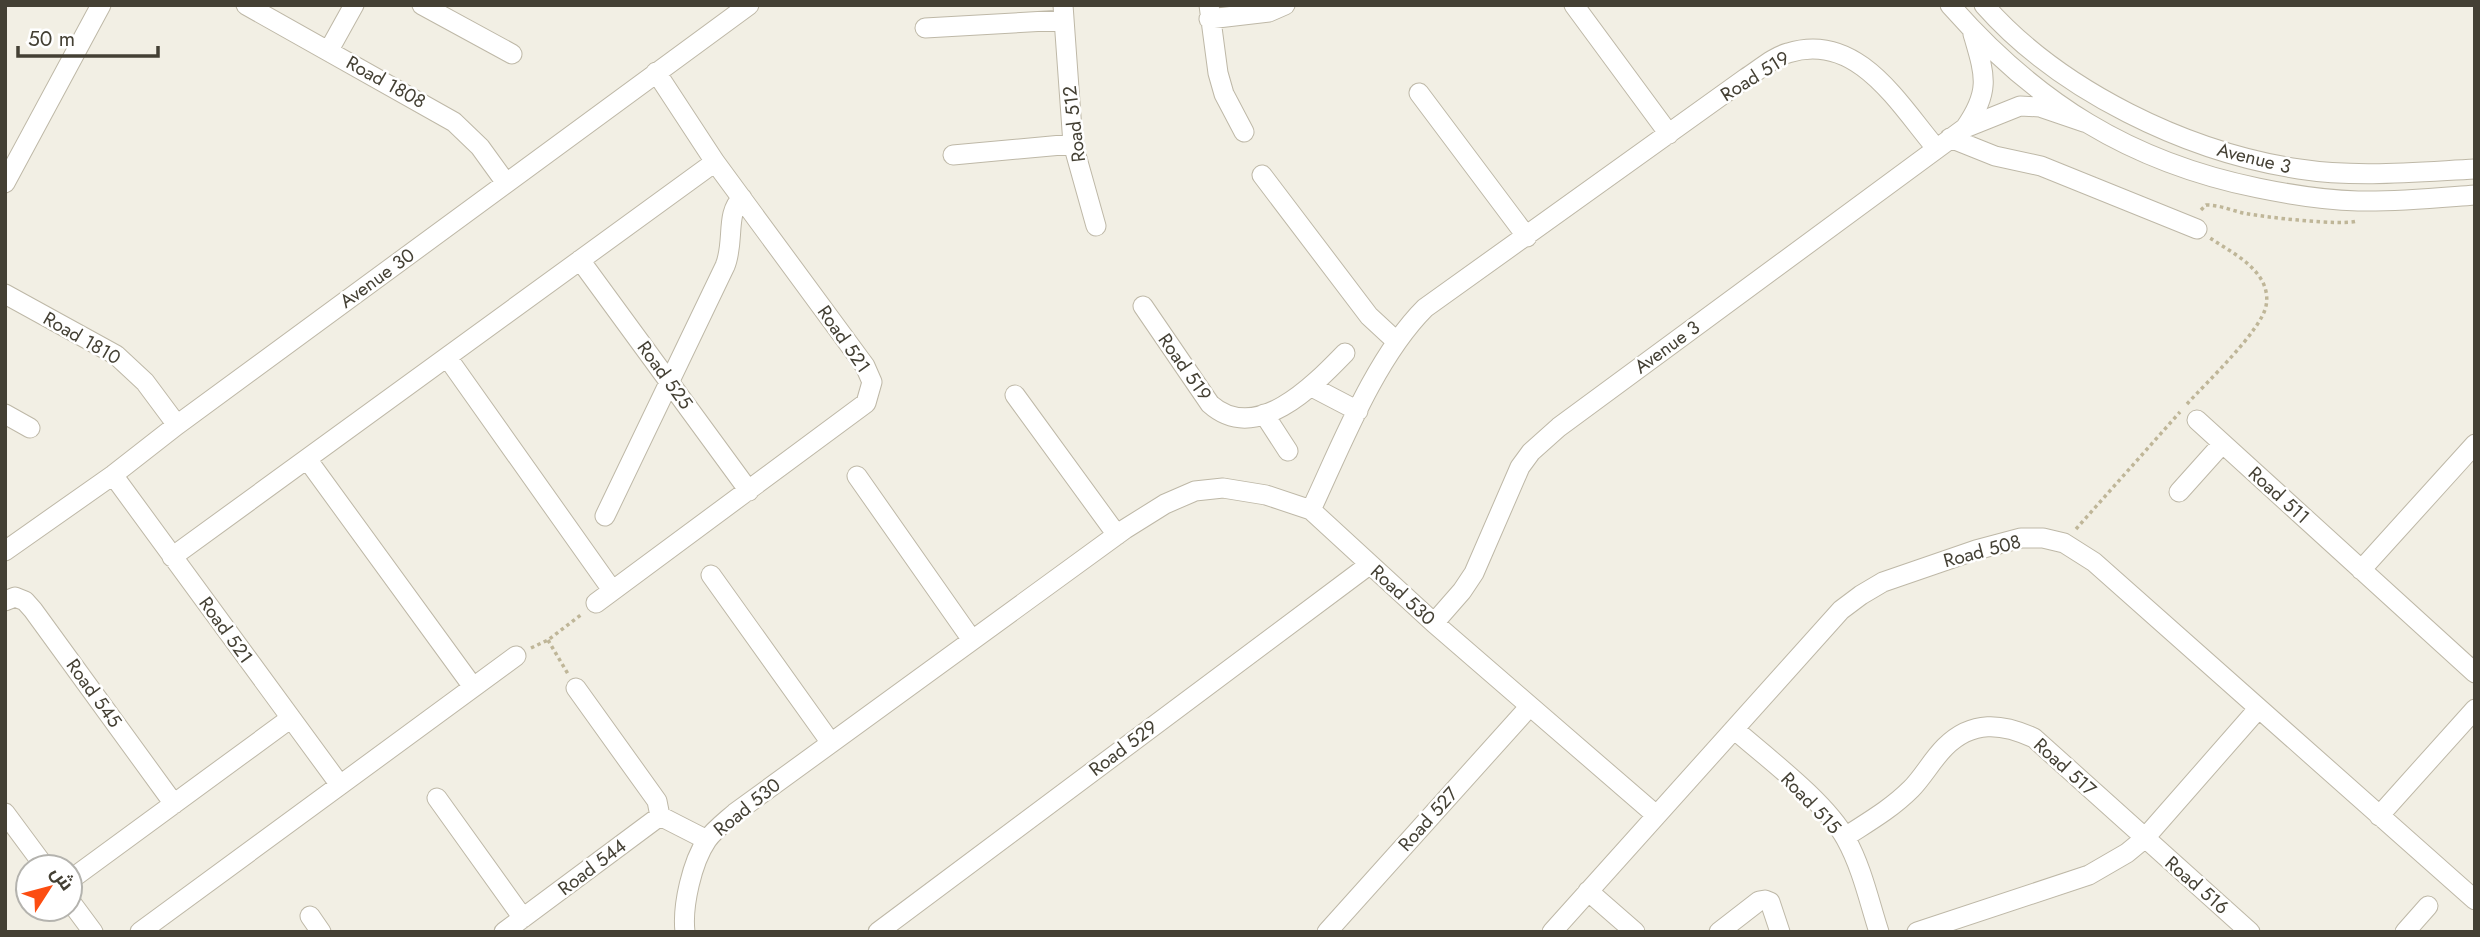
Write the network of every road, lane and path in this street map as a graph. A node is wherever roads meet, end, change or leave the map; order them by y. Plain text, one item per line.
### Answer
1 (101, 5) edge
2 (246, 5) edge
3 (354, 5) edge
4 (422, 5) edge
5 (749, 5) edge
6 (1285, 5) edge
7 (1574, 5) edge
8 (1950, 5) edge
9 (1984, 5) edge
10 (1209, 12) edge
11 (1064, 13) edge
12 (925, 29) dead end
13 (1971, 29) junction
14 (329, 50) junction
15 (512, 54) dead end
16 (656, 72) junction
17 (1419, 93) dead end
18 (2084, 121) junction
19 (1244, 132) dead end
20 (1669, 134) junction
21 (1950, 138) junction
22 (1073, 144) junction
23 (953, 155) dead end
24 (715, 162) junction
25 (2475, 169) edge
26 (1262, 175) dead end
27 (5, 183) edge
28 (506, 183) junction
29 (2475, 195) edge
30 (742, 198) junction
31 (2218, 206) dead end
32 (2244, 213) dead end
33 (1096, 226) dead end
34 (2197, 229) joint
35 (1527, 237) junction
36 (580, 260) junction
37 (5, 294) edge
38 (1143, 306) dead end
39 (1396, 341) junction
40 (1345, 353) dead end
41 (447, 357) junction
42 (670, 382) junction
43 (1312, 387) junction
44 (1015, 396) dead end
45 (1358, 411) junction
46 (5, 414) edge
47 (1265, 414) junction
48 (2197, 420) dead end
49 (177, 425) junction
50 (30, 428) dead end
51 (2222, 444) junction
52 (2475, 444) edge
53 (1288, 451) dead end
54 (307, 459) junction
55 (113, 475) junction
56 (857, 476) dead end
57 (749, 491) junction
58 (2179, 492) dead end
59 (1311, 510) junction
60 (605, 516) dead end
61 (1117, 535) junction
62 (2064, 543) junction
63 (5, 551) edge
64 (172, 557) junction
65 (1369, 565) junction
66 (2361, 570) junction
67 (711, 575) dead end
68 (612, 590) junction
69 (5, 601) edge
70 (596, 603) joint
71 (1434, 623) junction
72 (548, 639) junction
73 (972, 640) junction
74 (516, 656) joint
75 (2475, 673) edge
76 (473, 687) junction
77 (576, 688) joint
78 (1530, 706) junction
79 (2258, 709) junction
80 (2475, 709) edge
81 (291, 718) junction
82 (1734, 729) junction
83 (831, 743) junction
84 (340, 785) junction
85 (437, 798) dead end
86 (174, 804) junction
87 (5, 813) edge
88 (660, 816) junction
89 (1656, 816) junction
90 (2379, 816) junction
91 (1845, 837) junction
92 (2144, 839) junction
93 (707, 840) junction
94 (35, 853) edge
95 (84, 870) edge
96 (1588, 891) junction
97 (2475, 901) edge
98 (2428, 906) dead end
99 (523, 918) junction
100 (140, 932) edge
101 (504, 932) edge
102 (685, 932) edge
103 (878, 932) edge
104 (1326, 932) edge
105 (1552, 932) edge
106 (1635, 932) edge
107 (1719, 932) edge
108 (1780, 932) edge
109 (1879, 932) edge
110 (1917, 932) edge
111 (2250, 932) edge
112 (2405, 932) edge

1 - 27 street
2 - 14 street, Road 1808
3 - 14 street
4 - 15 street
5 - 16 street, Avenue 30
6 - 10 street
7 - 20 street
8 - 13 street, Avenue 3
9 - 25 street, Avenue 3
10 - 19 street
11 - 12 street, Road 512
11 - 22 street, Road 512
13 - 18 street, Avenue 3
13 - 21 street, Avenue 3
14 - 28 street, Road 1808
16 - 24 street, Road 521
16 - 28 street, Avenue 30
17 - 35 street
18 - 21 street, Avenue 3
18 - 29 street, Avenue 3
20 - 21 street, Road 519
20 - 35 street, Road 519
21 - 34 street
21 - 71 street, Avenue 3
22 - 23 street
22 - 33 street, Road 512
24 - 30 street, Road 521
24 - 36 street
26 - 39 street
28 - 49 street, Avenue 30
30 - 42 street
30 - 57 street, Road 521
31 - 32 path
34 - 62 path
35 - 39 street, Road 519
36 - 41 street
36 - 42 street, Road 525
37 - 49 street, Road 1810
38 - 47 street, Road 519
39 - 45 street, Road 519
40 - 43 street, Road 519
41 - 54 street
41 - 68 street
42 - 57 street, Road 525
42 - 60 street
43 - 45 street
43 - 47 street, Road 519
44 - 61 street
45 - 59 street, Road 519
46 - 50 street
47 - 53 street
48 - 51 street, Road 511
49 - 55 street, Avenue 30
51 - 58 street
51 - 66 street, Road 511
52 - 66 street
54 - 64 street
54 - 76 street
55 - 63 street, Avenue 30
55 - 64 street, Road 521
56 - 73 street
57 - 68 street, Road 521
59 - 61 street, Road 530
59 - 65 street, Road 530
61 - 73 street, Road 530
62 - 79 street, Road 508
62 - 82 street, Road 508
64 - 81 street, Road 521
65 - 71 street, Road 530
65 - 103 street, Road 529
66 - 75 street, Road 511
67 - 83 street
68 - 70 street, Road 521
69 - 86 street, Road 545
70 - 72 path
71 - 78 street, Road 530
72 - 74 path
72 - 77 path
73 - 83 street, Road 530
74 - 76 street
76 - 84 street
77 - 88 street
78 - 89 street, Road 530
78 - 104 street, Road 527
79 - 90 street, Road 508
79 - 92 street
80 - 90 street
81 - 84 street, Road 521
81 - 86 street
82 - 89 street, Road 508
82 - 91 street, Road 515
83 - 93 street, Road 530
84 - 100 street
85 - 99 street
86 - 95 street
87 - 94 street
88 - 93 street
88 - 99 street, Road 544
89 - 96 street, Road 508
90 - 97 street, Road 508
91 - 92 street, Road 517
91 - 109 street, Road 515
92 - 110 street
92 - 111 street, Road 516
93 - 102 street, Road 530
96 - 105 street, Road 508
96 - 106 street
98 - 112 street
99 - 101 street, Road 544
107 - 108 street

